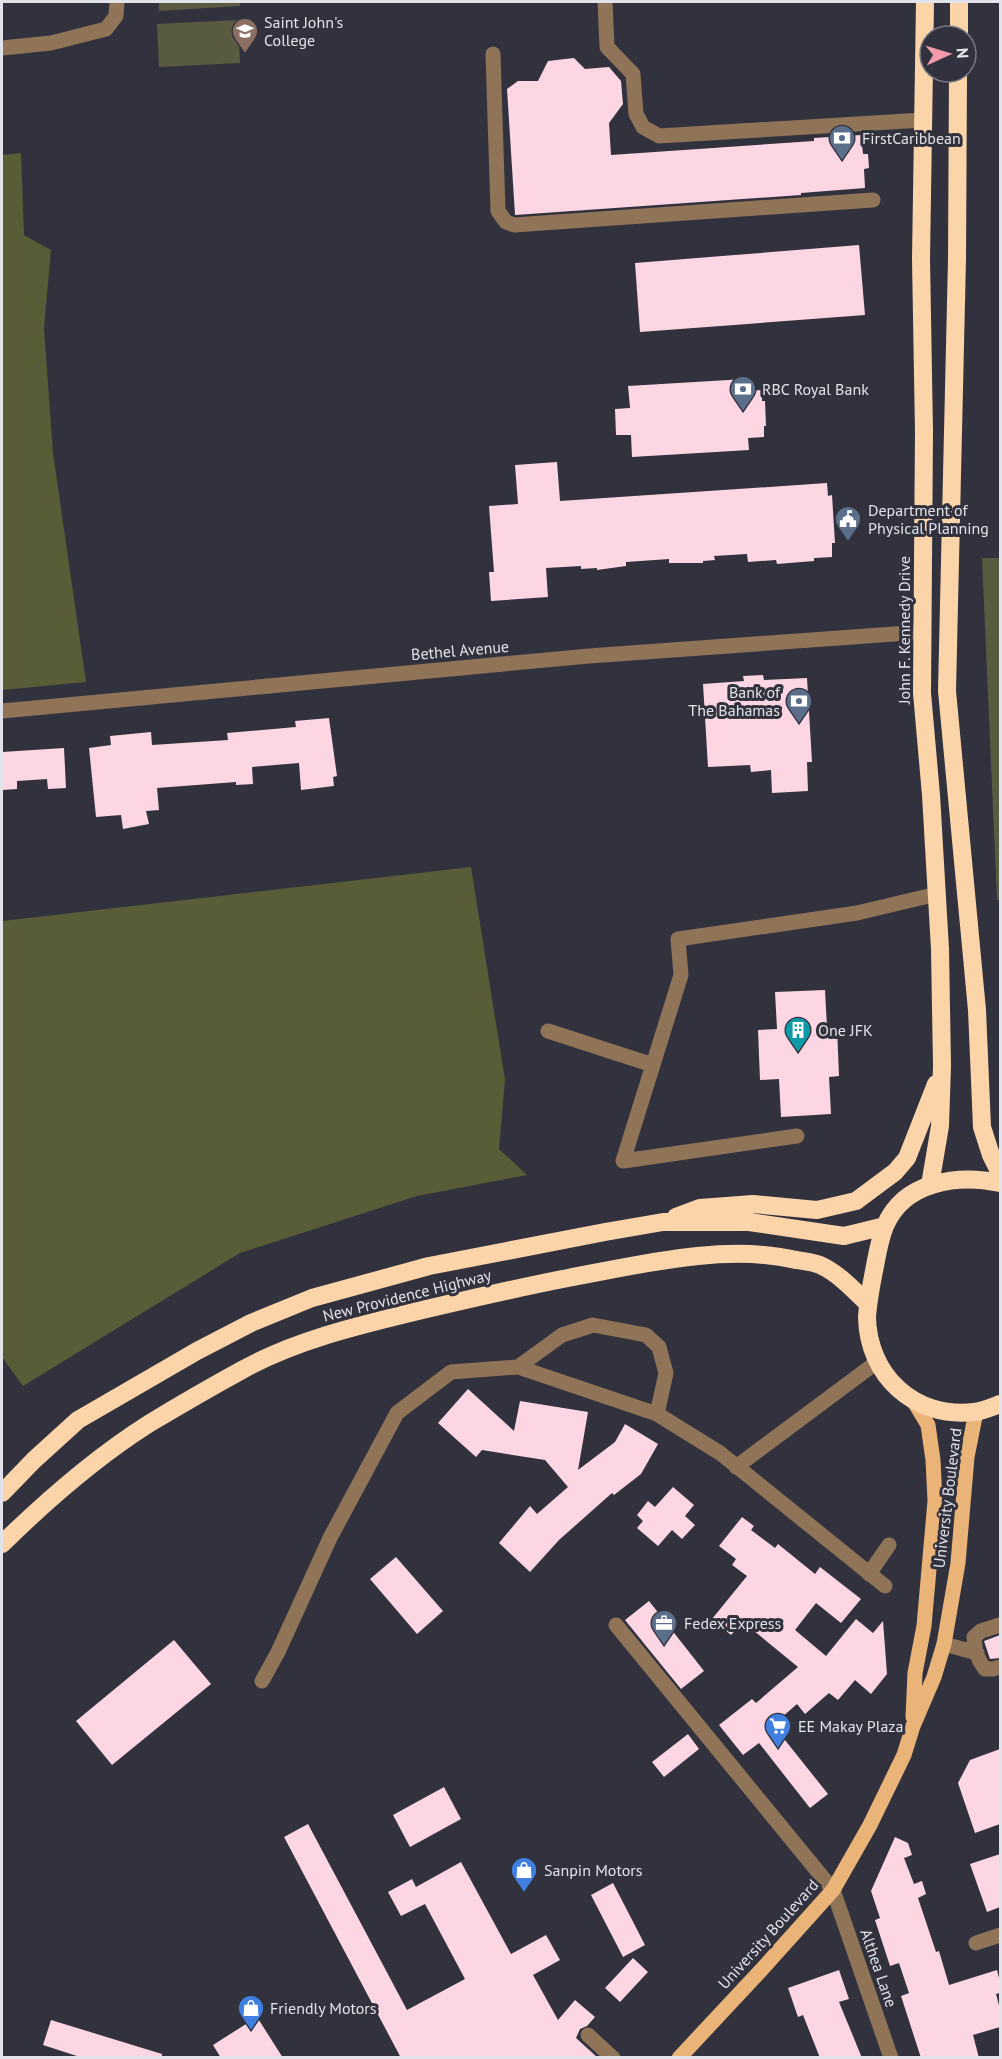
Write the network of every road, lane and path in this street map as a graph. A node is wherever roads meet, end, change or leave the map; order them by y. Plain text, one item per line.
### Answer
1 (117, 2) edge
2 (605, 2) edge
3 (925, 2) edge
4 (959, 2) edge
5 (959, 24) edge
6 (2, 48) edge
7 (493, 54) dead end
8 (958, 84) edge
9 (923, 120) junction
10 (873, 200) dead end
11 (922, 632) junction
12 (2, 711) edge
13 (937, 894) junction
14 (548, 1031) dead end
15 (653, 1065) junction
16 (942, 1066) junction
17 (797, 1136) dead end
18 (1000, 1173) edge
19 (1000, 1184) edge
20 (930, 1185) junction
21 (663, 1222) junction
22 (885, 1226) junction
23 (868, 1304) junction
24 (877, 1362) junction
25 (518, 1368) junction
26 (913, 1400) junction
27 (1000, 1404) edge
28 (976, 1412) junction
29 (657, 1414) junction
30 (736, 1467) junction
31 (2, 1493) edge
32 (2, 1544) edge
33 (889, 1545) dead end
34 (869, 1574) junction
35 (885, 1586) dead end
36 (616, 1625) dead end
37 (1000, 1625) edge
38 (944, 1644) junction
39 (977, 1653) junction
40 (1000, 1666) edge
41 (262, 1681) dead end
42 (913, 1726) junction
43 (833, 1890) junction
44 (1000, 1935) edge
45 (976, 1943) dead end
46 (588, 2035) dead end
47 (613, 2058) edge
48 (679, 2058) edge
49 (891, 2058) edge

1 - 6 street
2 - 9 street
3 - 9 highway, John F. Kennedy Drive
4 - 5 highway
7 - 10 street
8 - 18 highway
9 - 11 highway, John F. Kennedy Drive
11 - 12 street, Bethel Avenue
11 - 13 highway, John F. Kennedy Drive
13 - 15 street
13 - 16 highway, John F. Kennedy Drive
14 - 15 street
15 - 17 street
16 - 20 highway, John F. Kennedy Drive
16 - 21 highway
19 - 20 highway
20 - 22 highway
21 - 22 highway, New Providence Highway
21 - 31 highway, New Providence Highway
22 - 23 highway
23 - 24 highway
23 - 32 highway, New Providence Highway
24 - 26 highway
24 - 30 street
25 - 29 street
25 - 29 street
25 - 41 street
26 - 28 highway
26 - 42 main road, University Boulevard
27 - 28 highway
28 - 38 main road, University Boulevard
29 - 30 street
30 - 34 street
33 - 34 street
34 - 35 street
36 - 43 street
37 - 39 street
38 - 39 street
38 - 42 main road, University Boulevard
39 - 40 street
42 - 43 main road, University Boulevard
43 - 48 main road, University Boulevard
43 - 49 street, Althea Lane
44 - 45 street
46 - 47 street

